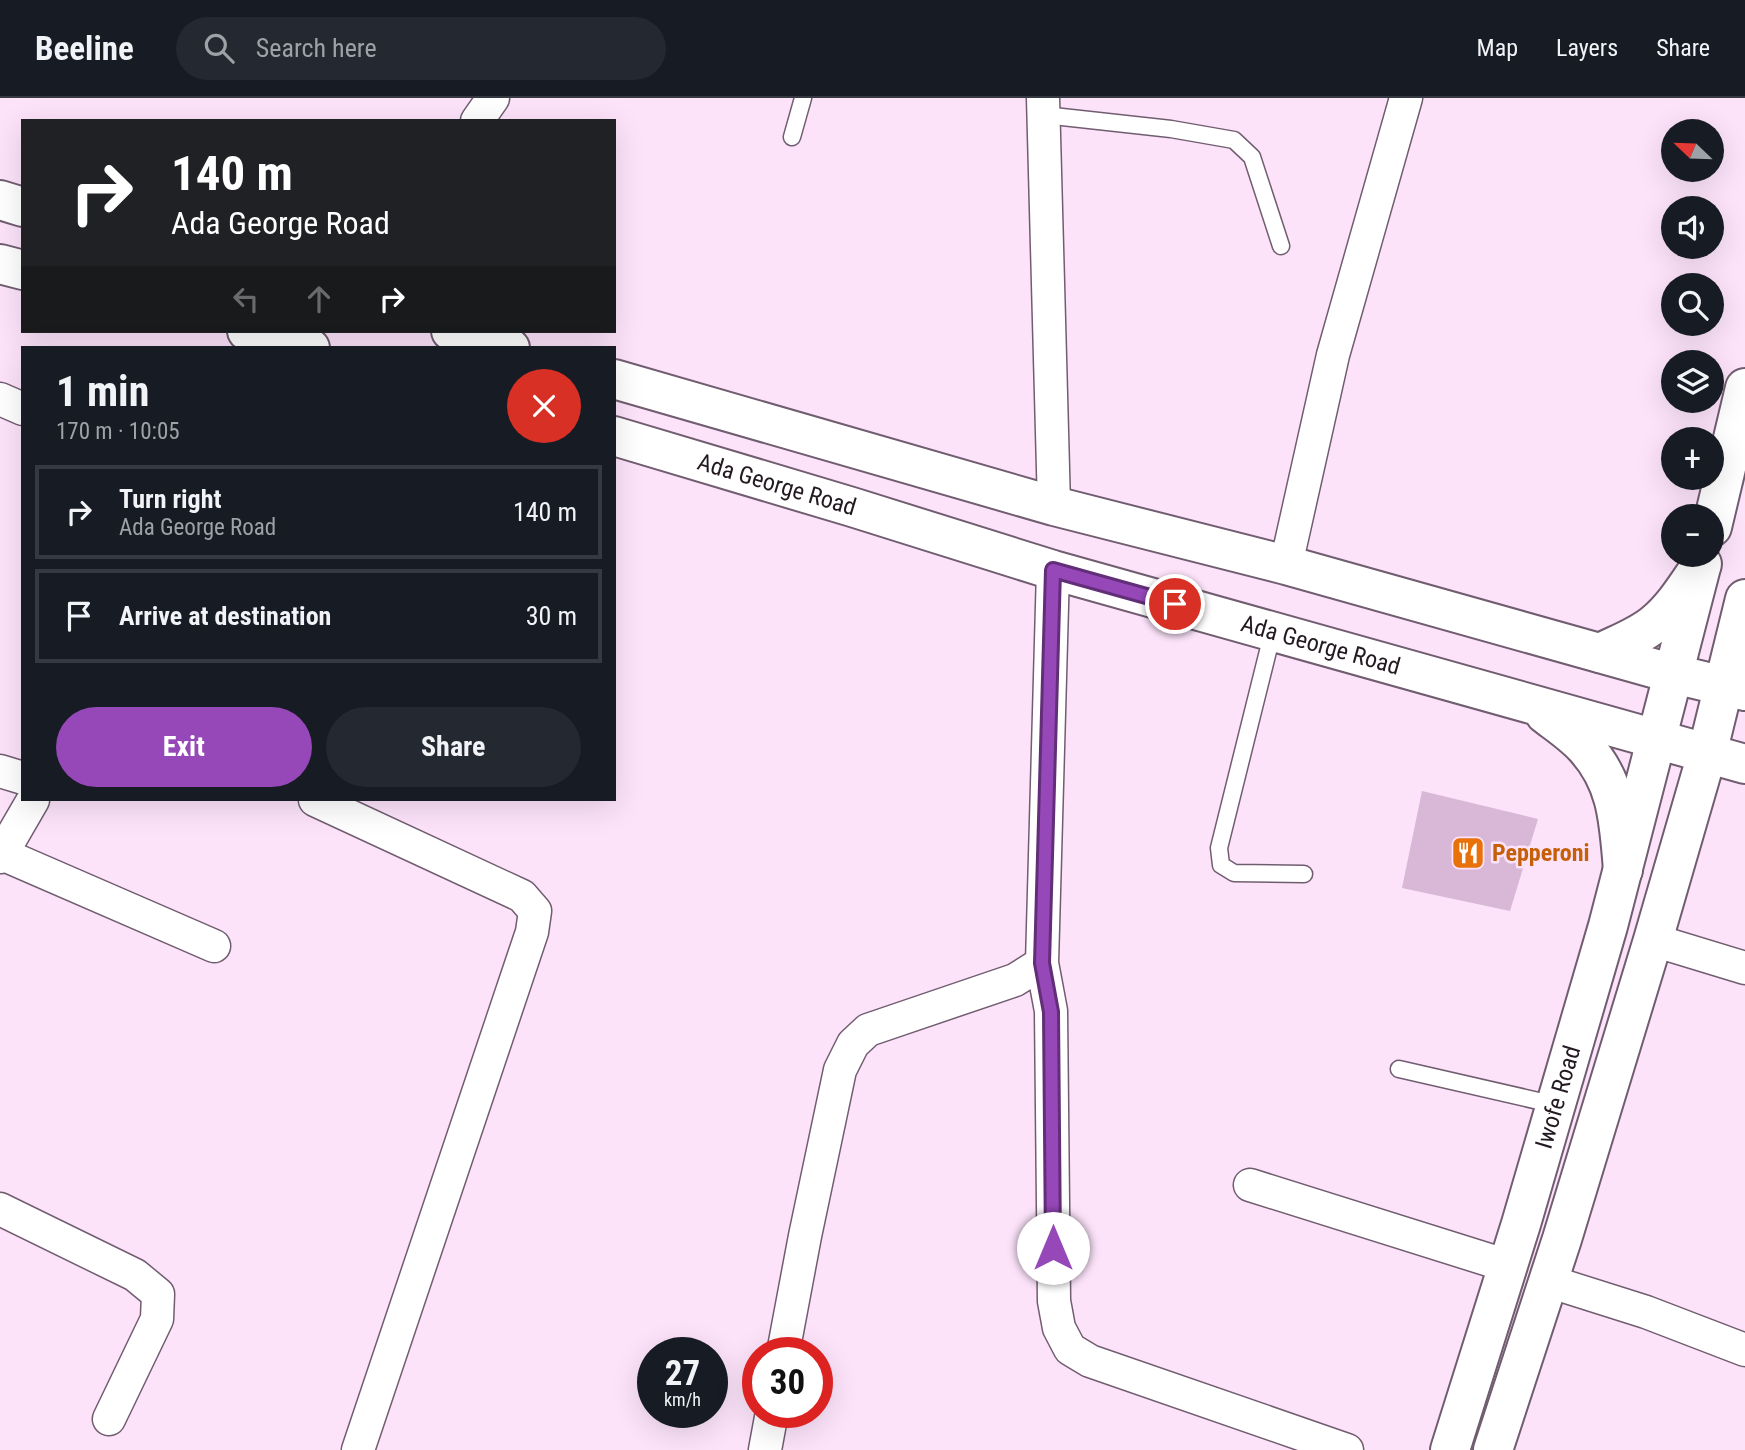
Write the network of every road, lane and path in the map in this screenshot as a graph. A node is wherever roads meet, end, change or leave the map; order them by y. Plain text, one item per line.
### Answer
1 (493, 98) edge
2 (803, 98) edge
3 (1406, 98) edge
4 (1044, 106) edge
5 (478, 119) edge
6 (792, 137) dead end
7 (0, 201) edge
8 (21, 206) edge
9 (1281, 246) dead end
10 (0, 264) edge
11 (21, 269) edge
12 (254, 333) edge
13 (458, 333) edge
14 (297, 346) edge
15 (503, 346) edge
16 (616, 380) edge
17 (1745, 388) edge
18 (0, 400) edge
19 (21, 408) edge
20 (616, 437) edge
21 (1717, 504) edge
22 (1054, 506) junction
23 (1286, 565) junction
24 (1698, 567) edge
25 (1701, 567) edge
26 (1053, 570) junction
27 (1745, 599) edge
28 (1273, 631) junction
29 (1600, 653) junction
30 (1674, 674) junction
31 (1734, 688) edge
32 (1535, 706) junction
33 (1656, 740) junction
34 (1707, 754) junction
35 (1745, 764) edge
36 (0, 771) edge
37 (21, 777) edge
38 (32, 801) edge
39 (317, 801) edge
40 (1, 856) edge
41 (1623, 870) junction
42 (1304, 874) dead end
43 (1653, 940) junction
44 (214, 946) dead end
45 (1042, 963) junction
46 (1745, 968) edge
47 (1399, 1069) dead end
48 (1556, 1105) junction
49 (1250, 1185) dead end
50 (0, 1209) edge
51 (1508, 1266) junction
52 (1548, 1281) junction
53 (786, 1337) edge
54 (1745, 1350) edge
55 (109, 1419) dead end
56 (769, 1428) edge
57 (358, 1450) edge
58 (765, 1450) edge
59 (1347, 1450) edge
60 (1450, 1450) edge
61 (1493, 1450) edge

1 - 5 street
2 - 6 lane
3 - 23 street
4 - 9 lane
4 - 22 street
7 - 8 main road
10 - 11 main road
12 - 14 main road
13 - 15 main road
16 - 22 main road
17 - 21 main road
18 - 19 street
20 - 26 main road, Ada George Road
22 - 23 main road
23 - 29 main road
24 - 29 main road
25 - 30 main road, Iwofe Road
26 - 28 main road, Ada George Road
26 - 45 street
27 - 31 main road, Iwofe Road
28 - 32 main road, Ada George Road
28 - 42 lane
29 - 30 main road
30 - 31 main road
30 - 33 main road, Iwofe Road
31 - 34 main road, Iwofe Road
32 - 33 main road, Ada George Road
32 - 41 main road
33 - 34 main road, Ada George Road
33 - 41 main road, Iwofe Road
34 - 35 main road, Ada George Road
34 - 43 main road, Iwofe Road
36 - 37 street
38 - 40 street
39 - 57 street
40 - 44 street
41 - 48 main road, Iwofe Road
43 - 46 street
43 - 52 main road, Iwofe Road
45 - 53 street
45 - 59 street
47 - 48 lane
48 - 51 main road, Iwofe Road
49 - 51 street
50 - 55 street
51 - 60 main road, Iwofe Road
52 - 54 street
52 - 61 main road, Iwofe Road
56 - 58 street

